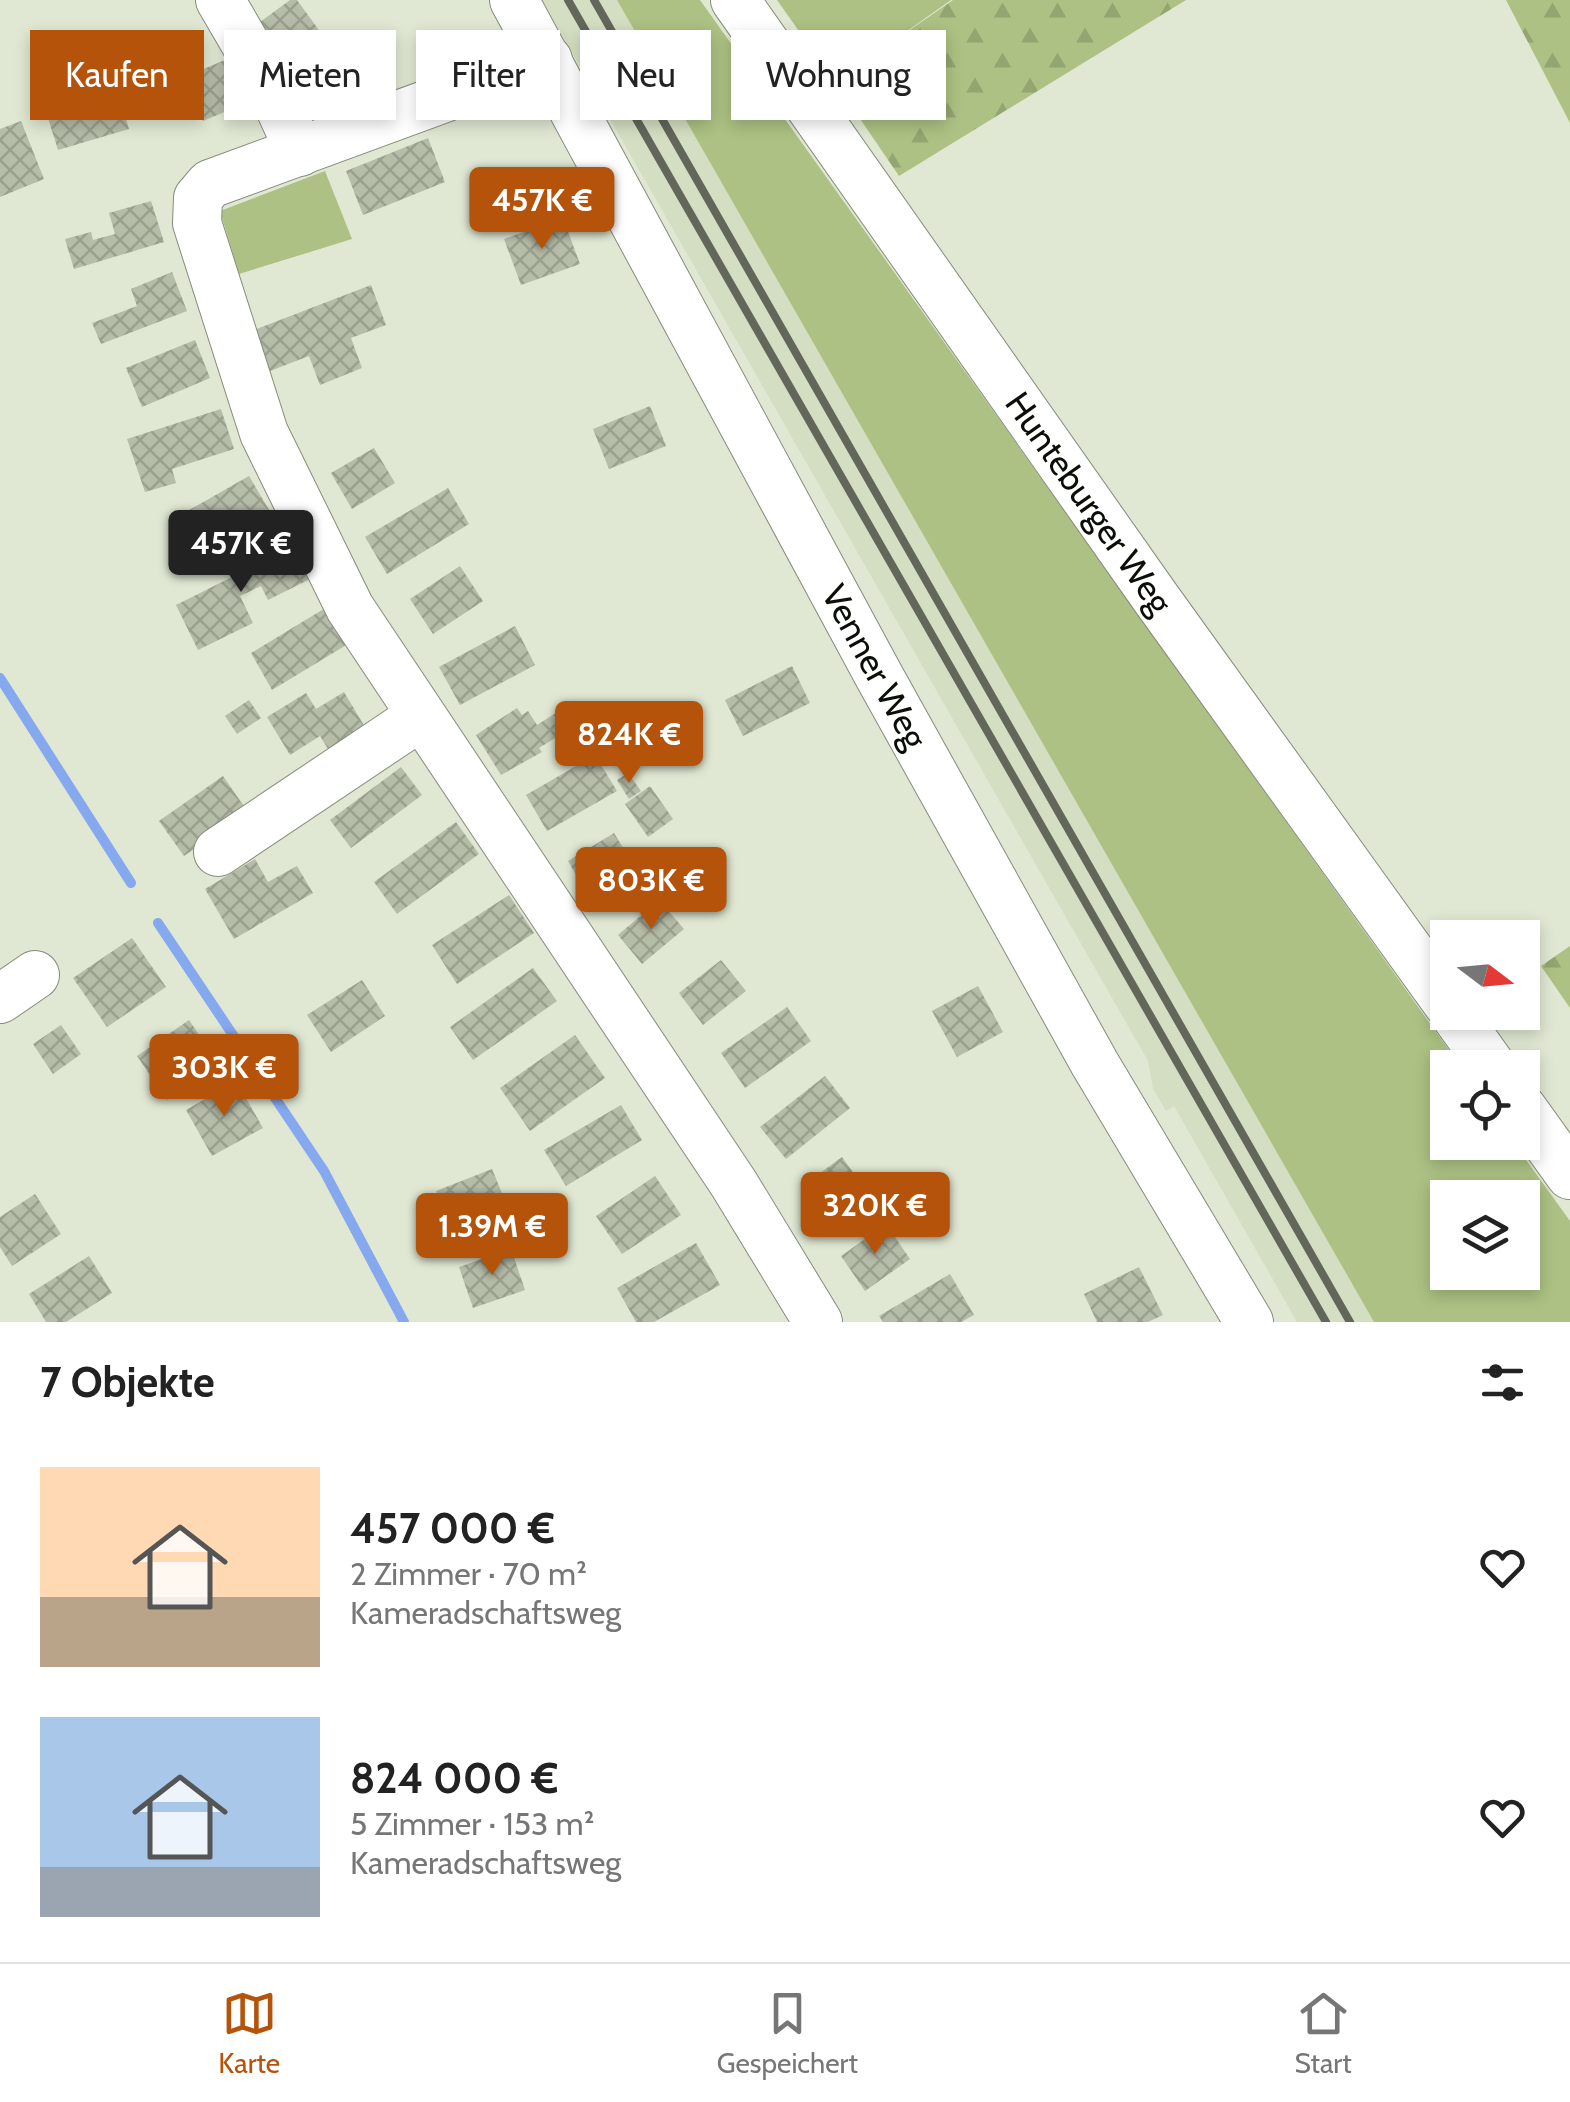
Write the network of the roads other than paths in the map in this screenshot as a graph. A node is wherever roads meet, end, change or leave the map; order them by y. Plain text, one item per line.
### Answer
1 (220, 0) edge
2 (514, 0) edge
3 (735, 0) edge
4 (531, 30) edge
5 (560, 82) edge
6 (416, 109) edge
7 (300, 152) junction
8 (420, 716) junction
9 (218, 852) dead end
10 (1430, 979) edge
11 (1540, 1133) edge
12 (1570, 1174) edge
13 (818, 1322) edge
14 (1249, 1322) edge

1 - 7 street
2 - 4 street, Venner Weg
3 - 10 street, Hunteburger Weg
5 - 14 street, Venner Weg
6 - 7 street
7 - 8 street
8 - 9 street
8 - 13 street
11 - 12 street

